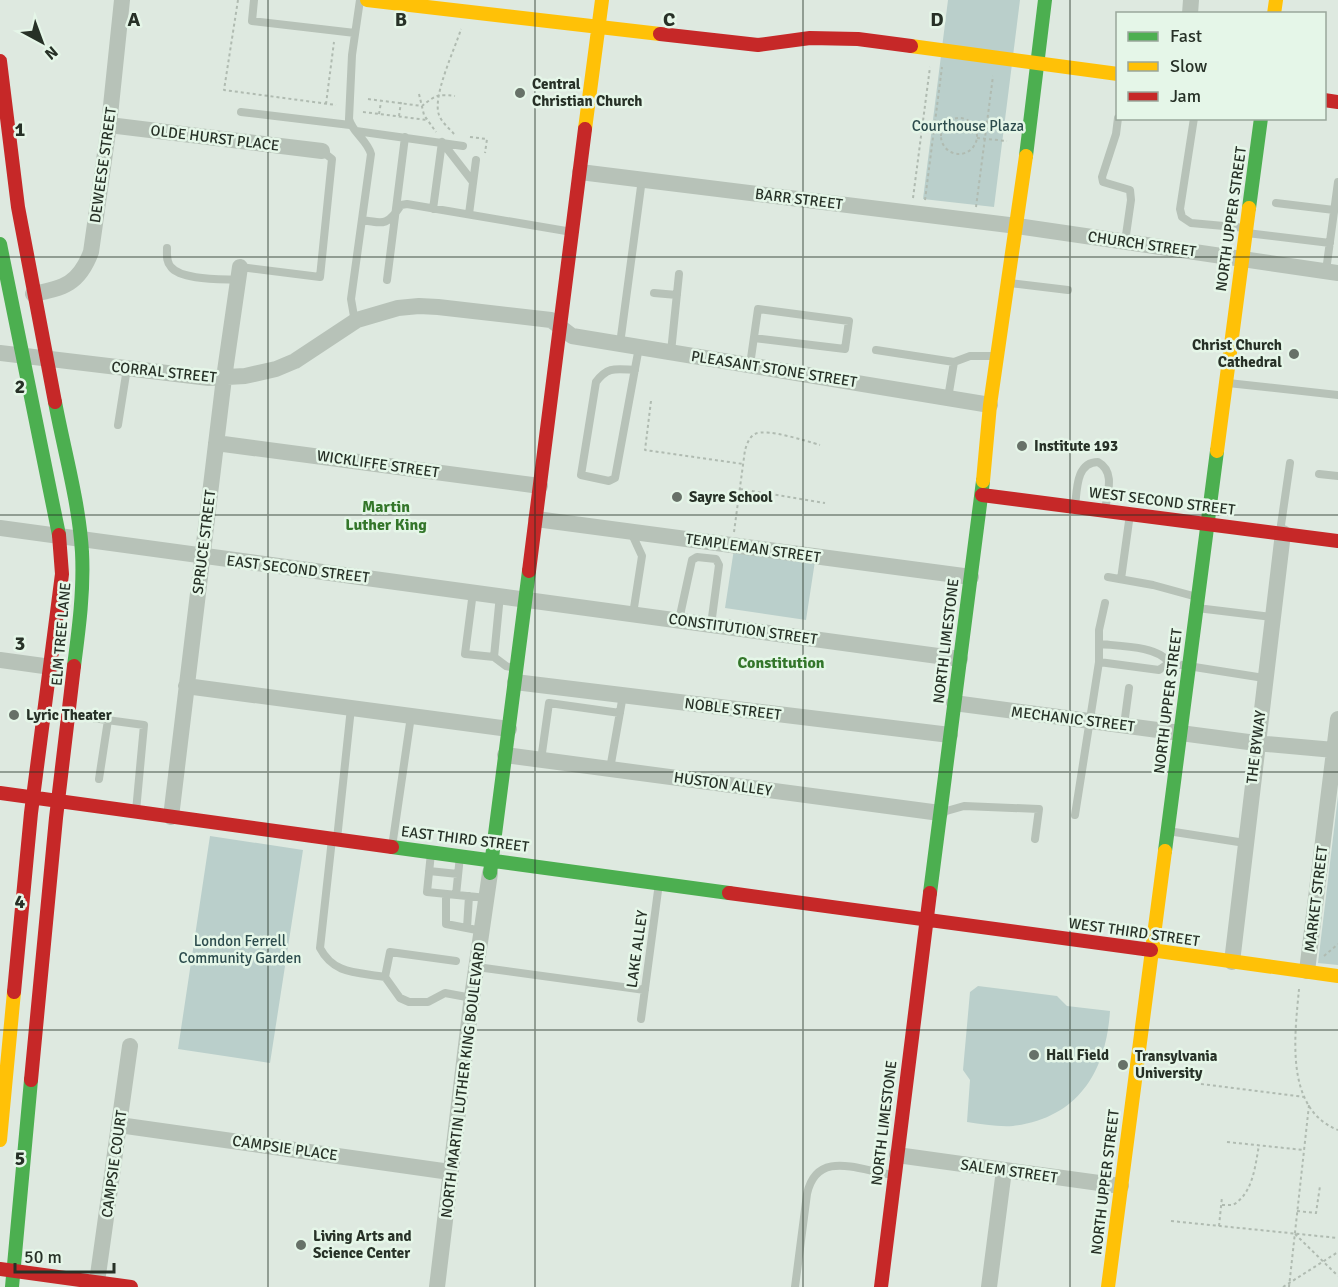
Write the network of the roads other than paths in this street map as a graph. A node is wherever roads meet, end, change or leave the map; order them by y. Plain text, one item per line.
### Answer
1 (122, 0) edge
2 (254, 0) edge
3 (360, 0) edge
4 (367, 0) edge
5 (602, 0) edge
6 (1045, 0) edge
7 (418, 3) edge
8 (599, 26) junction
9 (355, 33) junction
10 (0, 61) edge
11 (1038, 64) junction
12 (1116, 74) edge
13 (241, 112) dead end
14 (1118, 120) edge
15 (1194, 120) edge
16 (1261, 120) edge
17 (109, 125) junction
18 (353, 128) junction
19 (405, 137) junction
20 (442, 142) junction
21 (464, 146) dead end
22 (322, 151) joint
23 (476, 160) dead end
24 (580, 172) junction
25 (642, 179) junction
26 (474, 182) junction
27 (1338, 182) edge
28 (1276, 203) dead end
29 (433, 208) junction
30 (1334, 210) junction
31 (469, 214) junction
32 (394, 216) junction
33 (362, 220) junction
34 (1017, 226) junction
35 (1246, 231) junction
36 (572, 232) junction
37 (1338, 236) edge
38 (1125, 242) junction
39 (1330, 243) junction
40 (0, 244) edge
41 (167, 249) dead end
42 (1242, 258) junction
43 (1332, 272) edge
44 (239, 274) junction
45 (679, 274) dead end
46 (387, 280) dead end
47 (1008, 282) junction
48 (1068, 290) dead end
49 (654, 293) dead end
50 (33, 294) junction
51 (677, 295) junction
52 (355, 322) junction
53 (560, 328) junction
54 (754, 338) junction
55 (620, 344) junction
56 (639, 347) junction
57 (876, 350) dead end
58 (671, 352) junction
59 (0, 353) edge
60 (21, 356) junction
61 (997, 356) junction
62 (46, 360) junction
63 (954, 362) junction
64 (750, 365) junction
65 (127, 368) junction
66 (635, 370) junction
67 (224, 378) junction
68 (1226, 383) junction
69 (1338, 395) edge
70 (948, 398) junction
71 (990, 405) junction
72 (118, 425) dead end
73 (216, 443) junction
74 (1290, 463) dead end
75 (1319, 474) dead end
76 (1338, 476) edge
77 (540, 486) junction
78 (982, 495) junction
79 (1075, 507) junction
80 (1105, 510) junction
81 (1130, 513) junction
82 (536, 519) junction
83 (1208, 523) junction
84 (0, 528) edge
85 (631, 532) junction
86 (1281, 533) junction
87 (59, 536) junction
88 (81, 539) junction
89 (1338, 541) edge
90 (202, 557) junction
91 (971, 577) junction
92 (1108, 577) dead end
93 (1121, 579) junction
94 (473, 592) junction
95 (500, 595) junction
96 (525, 599) junction
97 (1105, 603) dead end
98 (1197, 603) junction
99 (633, 614) junction
100 (1272, 617) junction
101 (679, 620) junction
102 (711, 624) junction
103 (1100, 644) junction
104 (494, 657) junction
105 (960, 658) junction
106 (0, 660) edge
107 (1099, 662) junction
108 (1169, 663) junction
109 (1189, 666) junction
110 (51, 667) junction
111 (516, 675) junction
112 (1264, 678) junction
113 (186, 686) junction
114 (1129, 688) dead end
115 (623, 695) junction
116 (954, 704) junction
117 (351, 708) junction
118 (620, 713) junction
119 (69, 715) junction
120 (411, 717) junction
121 (1338, 719) edge
122 (108, 720) junction
123 (1089, 721) junction
124 (1124, 725) junction
125 (509, 729) junction
126 (1180, 733) junction
127 (950, 735) junction
128 (1256, 742) junction
129 (1334, 750) junction
130 (506, 756) junction
131 (541, 760) junction
132 (610, 769) junction
133 (99, 779) dead end
134 (0, 793) edge
135 (34, 798) junction
136 (58, 802) junction
137 (136, 812) junction
138 (940, 813) junction
139 (1075, 815) dead end
140 (171, 817) junction
141 (1167, 831) junction
142 (335, 839) junction
143 (1035, 839) dead end
144 (1245, 843) junction
145 (392, 847) junction
146 (431, 852) junction
147 (460, 856) junction
148 (491, 867) junction
149 (429, 871) junction
150 (458, 874) junction
151 (659, 883) junction
152 (446, 894) junction
153 (456, 895) junction
154 (469, 896) junction
155 (487, 898) junction
156 (926, 921) junction
157 (475, 929) junction
158 (1152, 951) junction
159 (456, 961) dead end
160 (1232, 962) junction
161 (13, 967) junction
162 (477, 967) junction
163 (42, 971) junction
164 (1338, 976) edge
165 (385, 977) junction
166 (1303, 977) junction
167 (645, 990) junction
168 (472, 998) junction
169 (641, 1019) dead end
170 (130, 1046) dead end
171 (1, 1122) edge
172 (119, 1125) junction
173 (0, 1140) edge
174 (897, 1155) junction
175 (1004, 1170) junction
176 (450, 1172) junction
177 (894, 1175) junction
178 (1120, 1186) junction
179 (7, 1270) edge
180 (55, 1282) edge
181 (97, 1282) junction
182 (12, 1287) edge
183 (131, 1287) edge
184 (437, 1287) edge
185 (795, 1287) edge
186 (880, 1287) edge
187 (989, 1287) edge
188 (1108, 1287) edge

1 - 17 street, DEWEESE STREET
2 - 9 lane
3 - 9 lane
4 - 7 street
5 - 8 street
6 - 11 street, NORTH LIMESTONE
7 - 8 street
8 - 11 street
8 - 24 street
9 - 18 lane
10 - 50 street, ELM TREE LANE
11 - 12 street
11 - 34 street, NORTH LIMESTONE
13 - 18 lane
14 - 38 lane
15 - 35 lane
16 - 35 street, NORTH UPPER STREET
17 - 22 street, OLDE HURST PLACE
17 - 50 street, DEWEESE STREET
18 - 19 lane
18 - 33 lane
19 - 20 lane
19 - 32 lane
20 - 21 lane
20 - 26 lane
20 - 29 lane
22 - 44 lane
23 - 26 lane
24 - 25 street, BARR STREET
24 - 36 street
25 - 34 street, BARR STREET
25 - 55 lane
26 - 31 lane
27 - 30 lane
28 - 30 lane
29 - 31 lane
29 - 32 lane
30 - 39 lane
31 - 36 lane
32 - 33 lane
32 - 46 lane
33 - 52 lane
34 - 38 street, CHURCH STREET
34 - 47 street, NORTH LIMESTONE
35 - 39 lane
35 - 42 street, NORTH UPPER STREET
36 - 53 street
37 - 39 lane
38 - 42 street, CHURCH STREET
39 - 43 lane
40 - 60 street, ELM TREE LANE
41 - 44 lane
42 - 43 street, CHURCH STREET
42 - 68 street, NORTH UPPER STREET
44 - 67 street, SPRUCE STREET
45 - 51 lane
47 - 48 lane
47 - 61 street, NORTH LIMESTONE
49 - 51 lane
50 - 62 street, ELM TREE LANE
51 - 58 lane
52 - 53 street, CORRAL STREET
52 - 67 street, CORRAL STREET
53 - 55 street, PLEASANT STONE STREET
53 - 77 street
54 - 54 lane
54 - 64 lane
55 - 56 street, PLEASANT STONE STREET
56 - 58 street, PLEASANT STONE STREET
56 - 66 lane
57 - 63 lane
58 - 64 street, PLEASANT STONE STREET
59 - 60 street, CORRAL STREET
60 - 62 street, CORRAL STREET
60 - 87 street, ELM TREE LANE
61 - 63 lane
61 - 71 street, NORTH LIMESTONE
62 - 65 street, CORRAL STREET
62 - 88 street, ELM TREE LANE
63 - 70 lane
64 - 70 street, PLEASANT STONE STREET
65 - 67 street, CORRAL STREET
65 - 72 lane
66 - 66 lane
67 - 73 street, SPRUCE STREET
68 - 69 lane
68 - 83 street, NORTH UPPER STREET
70 - 71 street, PLEASANT STONE STREET
71 - 78 street, NORTH LIMESTONE
73 - 77 street, WICKLIFFE STREET
73 - 90 street, SPRUCE STREET
74 - 86 lane
75 - 76 lane
77 - 82 street
78 - 79 street, WEST SECOND STREET
78 - 91 street, NORTH LIMESTONE
79 - 80 street, WEST SECOND STREET
79 - 80 lane
80 - 81 street, WEST SECOND STREET
81 - 83 street, WEST SECOND STREET
81 - 93 lane
82 - 85 street, TEMPLEMAN STREET
82 - 96 street
83 - 86 street, WEST SECOND STREET
83 - 98 street, NORTH UPPER STREET
84 - 87 street, EAST SECOND STREET
85 - 91 street, TEMPLEMAN STREET
85 - 99 lane
86 - 89 street, WEST SECOND STREET
86 - 100 street, THE BYWAY
87 - 88 street, EAST SECOND STREET
87 - 110 street, ELM TREE LANE
88 - 90 street, EAST SECOND STREET
88 - 119 street, ELM TREE LANE
90 - 94 street, EAST SECOND STREET
90 - 113 street, SPRUCE STREET
91 - 105 street, NORTH LIMESTONE
92 - 93 lane
93 - 98 lane
94 - 95 street, EAST SECOND STREET
94 - 104 lane
95 - 96 street, EAST SECOND STREET
95 - 104 lane
96 - 99 street, CONSTITUTION STREET
96 - 111 street
97 - 103 lane
98 - 100 lane
98 - 109 street, NORTH UPPER STREET
99 - 101 street, CONSTITUTION STREET
100 - 112 street, THE BYWAY
101 - 102 street, CONSTITUTION STREET
101 - 102 lane
102 - 105 street, CONSTITUTION STREET
103 - 107 lane
103 - 108 lane
104 - 111 lane
105 - 116 street, NORTH LIMESTONE
106 - 110 street
107 - 108 lane
107 - 123 lane
108 - 109 lane
109 - 112 lane
109 - 126 street, NORTH UPPER STREET
110 - 135 street, ELM TREE LANE
111 - 115 street, NOBLE STREET
111 - 125 street
112 - 128 street, THE BYWAY
113 - 117 street
113 - 140 street, SPRUCE STREET
114 - 124 lane
115 - 118 lane
115 - 127 street, NOBLE STREET
116 - 123 street, MECHANIC STREET
116 - 127 street, NORTH LIMESTONE
117 - 120 street
117 - 142 lane
118 - 131 lane
118 - 132 lane
119 - 122 lane
119 - 136 street, ELM TREE LANE
120 - 125 street
120 - 145 lane
121 - 129 street, MARKET STREET
122 - 133 lane
122 - 137 lane
123 - 124 street, MECHANIC STREET
123 - 139 lane
124 - 126 street, MECHANIC STREET
125 - 130 street
126 - 128 street, MECHANIC STREET
126 - 141 street, NORTH UPPER STREET
127 - 138 street, NORTH LIMESTONE
128 - 129 street, MECHANIC STREET
128 - 144 street, THE BYWAY
129 - 166 street, MARKET STREET
130 - 131 street, HUSTON ALLEY
130 - 148 street
131 - 132 street, HUSTON ALLEY
132 - 138 street, HUSTON ALLEY
134 - 135 street, EAST THIRD STREET
135 - 136 street, EAST THIRD STREET
135 - 161 street, ELM TREE LANE
136 - 137 street, EAST THIRD STREET
136 - 163 street, ELM TREE LANE
137 - 140 street, EAST THIRD STREET
138 - 143 lane
138 - 156 street, NORTH LIMESTONE
140 - 142 street, EAST THIRD STREET
141 - 144 lane
141 - 158 street, NORTH UPPER STREET
142 - 145 street, EAST THIRD STREET
142 - 165 lane
144 - 160 street, THE BYWAY
145 - 146 street, EAST THIRD STREET
146 - 147 street, EAST THIRD STREET
146 - 149 lane
147 - 148 street, EAST THIRD STREET
147 - 150 lane
148 - 151 street, EAST THIRD STREET
148 - 155 street, NORTH MARTIN LUTHER KING BOULEVARD
149 - 150 lane
149 - 152 lane
150 - 153 lane
151 - 156 street, EAST THIRD STREET
151 - 167 lane, LAKE ALLEY
152 - 153 lane
152 - 157 lane
153 - 154 lane
154 - 155 lane
154 - 157 lane
155 - 157 street, NORTH MARTIN LUTHER KING BOULEVARD
156 - 158 street, WEST THIRD STREET
156 - 174 street, NORTH LIMESTONE
157 - 162 street, NORTH MARTIN LUTHER KING BOULEVARD
158 - 160 street, WEST THIRD STREET
158 - 178 street, NORTH UPPER STREET
159 - 165 lane
160 - 166 street, WEST THIRD STREET
161 - 163 street
161 - 171 street, ELM TREE LANE
162 - 167 lane
162 - 168 street, NORTH MARTIN LUTHER KING BOULEVARD
163 - 179 street, ELM TREE LANE
164 - 166 street, WEST THIRD STREET
165 - 168 lane
167 - 169 lane, LAKE ALLEY
168 - 176 street, NORTH MARTIN LUTHER KING BOULEVARD
170 - 172 street, CAMPSIE COURT
171 - 173 street, ELM TREE LANE
172 - 176 street, CAMPSIE PLACE
172 - 181 street, CAMPSIE COURT
174 - 175 street, SALEM STREET
174 - 177 street, NORTH LIMESTONE
175 - 178 street, SALEM STREET
175 - 187 street
176 - 184 street, NORTH MARTIN LUTHER KING BOULEVARD
177 - 185 lane
177 - 186 street, NORTH LIMESTONE
178 - 188 street, NORTH UPPER STREET
179 - 180 street
179 - 182 street, ELM TREE LANE
180 - 181 street
181 - 183 street

